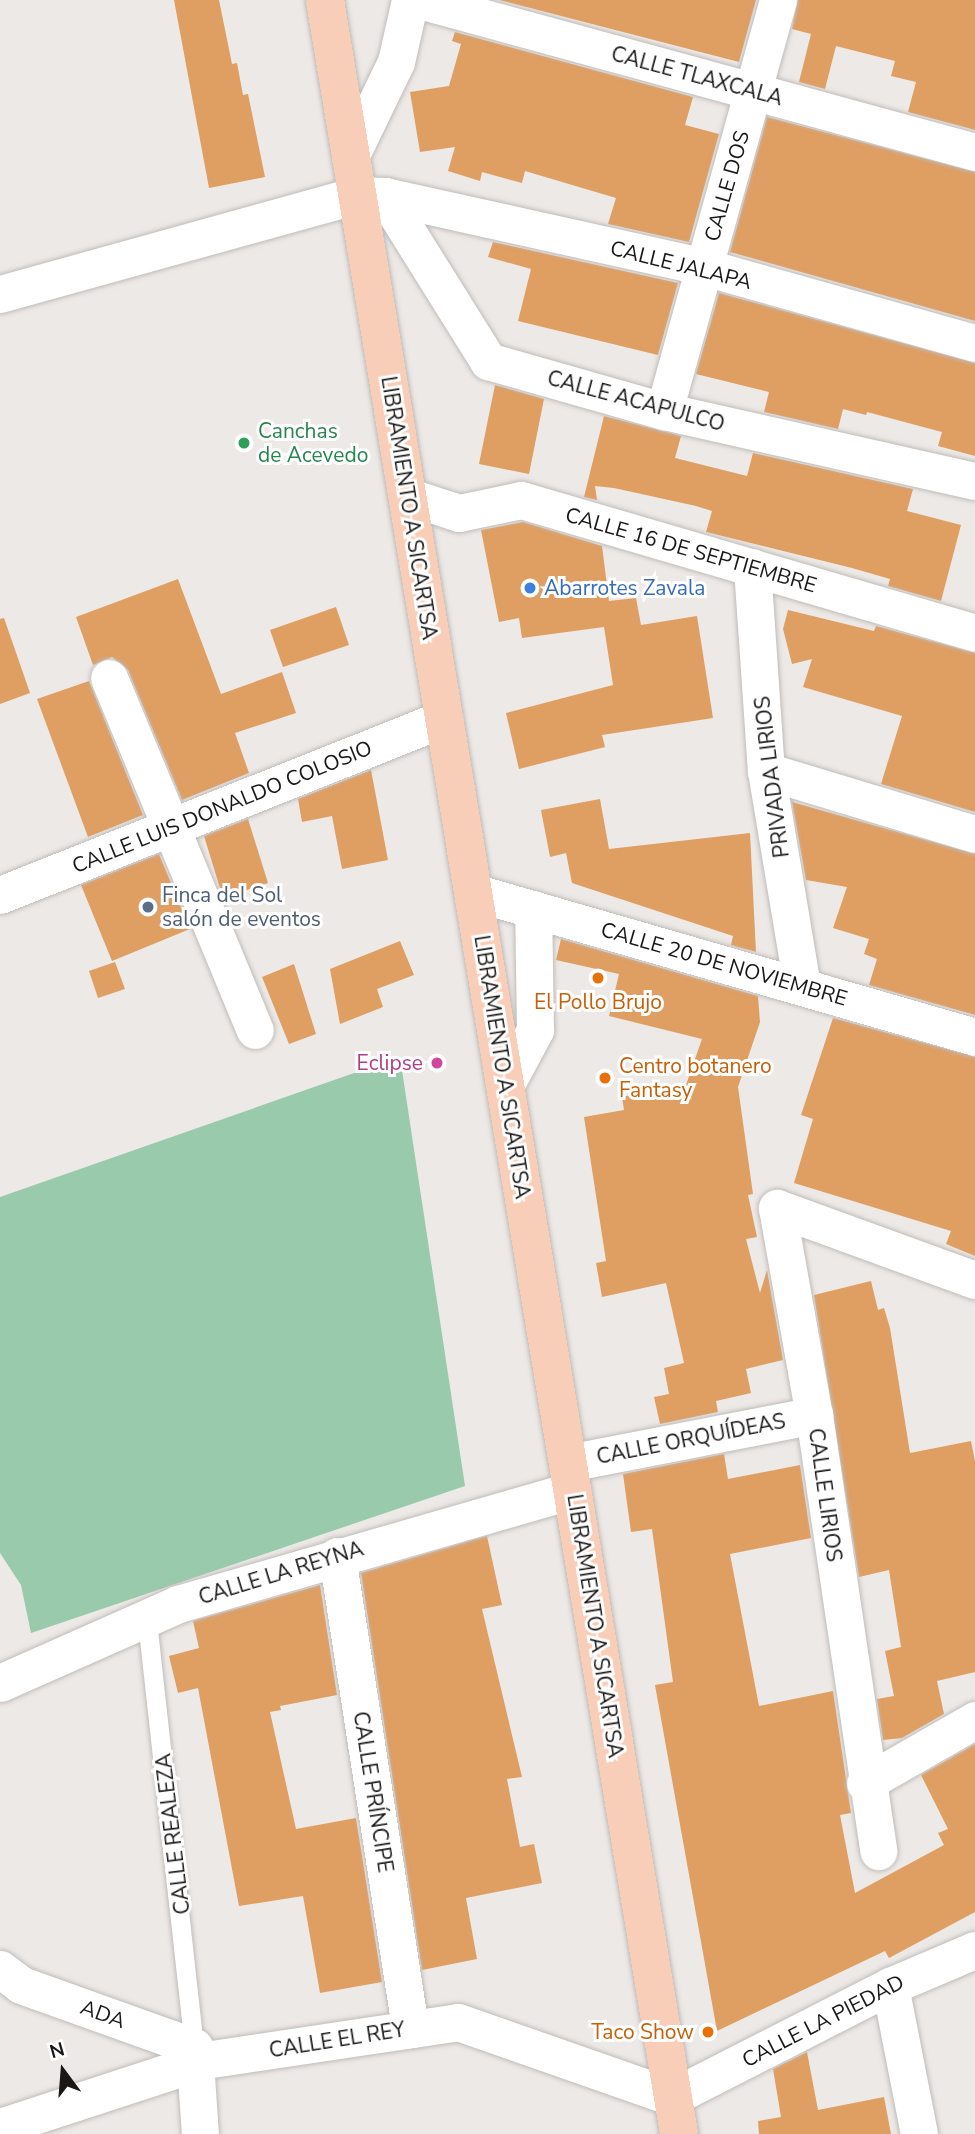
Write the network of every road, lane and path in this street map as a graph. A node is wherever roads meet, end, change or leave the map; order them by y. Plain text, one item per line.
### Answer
1 (325, 0) edge
2 (410, 0) edge
3 (419, 0) edge
4 (778, 0) edge
5 (753, 91) junction
6 (975, 152) edge
7 (350, 157) junction
8 (371, 196) junction
9 (704, 267) junction
10 (0, 294) edge
11 (975, 343) edge
12 (664, 411) junction
13 (975, 481) edge
14 (407, 496) junction
15 (752, 568) junction
16 (975, 633) edge
17 (109, 678) dead end
18 (444, 718) junction
19 (766, 771) junction
20 (171, 828) junction
21 (975, 834) edge
22 (472, 892) junction
23 (0, 895) edge
24 (533, 909) junction
25 (802, 986) junction
26 (256, 1030) dead end
27 (975, 1037) edge
28 (505, 1086) junction
29 (975, 1280) edge
30 (814, 1415) junction
31 (570, 1477) junction
32 (337, 1556) junction
33 (147, 1621) junction
34 (0, 1683) edge
35 (975, 1720) edge
36 (865, 1783) junction
37 (878, 1851) dead end
38 (975, 1950) edge
39 (0, 1969) edge
40 (890, 1986) junction
41 (410, 2029) junction
42 (193, 2055) junction
43 (675, 2116) edge
44 (0, 2127) edge
45 (200, 2134) edge
46 (919, 2134) edge

1 - 7 main road, LIBRAMIENTO A SICARTSA
2 - 7 street
3 - 5 street, CALLE TLAXCALA
4 - 5 street, CALLE DOS
5 - 6 street, CALLE TLAXCALA
5 - 9 street, CALLE DOS
7 - 8 main road, LIBRAMIENTO A SICARTSA
8 - 9 street, CALLE JALAPA
8 - 10 street
8 - 12 street, CALLE ACAPULCO
8 - 14 main road, LIBRAMIENTO A SICARTSA
9 - 11 street, CALLE JALAPA
9 - 12 street, CALLE DOS
12 - 13 street, CALLE ACAPULCO
14 - 15 street, CALLE 16 DE SEPTIEMBRE
14 - 18 main road, LIBRAMIENTO A SICARTSA
15 - 16 street, CALLE 16 DE SEPTIEMBRE
15 - 19 street, PRIVADA LIRIOS
17 - 20 street
18 - 20 street, CALLE LUIS DONALDO COLOSIO
18 - 22 main road, LIBRAMIENTO A SICARTSA
19 - 21 street
19 - 25 street, PRIVADA LIRIOS
20 - 23 street, CALLE LUIS DONALDO COLOSIO
20 - 26 street
22 - 24 street, CALLE 20 DE NOVIEMBRE
22 - 28 main road, LIBRAMIENTO A SICARTSA
24 - 25 street, CALLE 20 DE NOVIEMBRE
24 - 28 street
25 - 27 street, CALLE 20 DE NOVIEMBRE
28 - 31 main road, LIBRAMIENTO A SICARTSA
29 - 30 street, CALLE LIRIOS
30 - 31 street, CALLE ORQUÍDEAS
30 - 36 street, CALLE LIRIOS
31 - 32 street, CALLE LA REYNA
31 - 43 main road, LIBRAMIENTO A SICARTSA
32 - 33 street, CALLE LA REYNA
32 - 41 street, CALLE PRÍNCIPE
33 - 34 street, CALLE LA REYNA
33 - 42 lane, CALLE REALEZA
35 - 36 street
36 - 37 street, CALLE LIRIOS
38 - 40 street, CALLE LA PIEDAD
39 - 42 street, ADA
40 - 43 street, CALLE LA PIEDAD
40 - 46 street
41 - 42 street, CALLE EL REY
41 - 43 street, CALLE EL REY
42 - 44 street, CALLE EL REY
42 - 45 street

